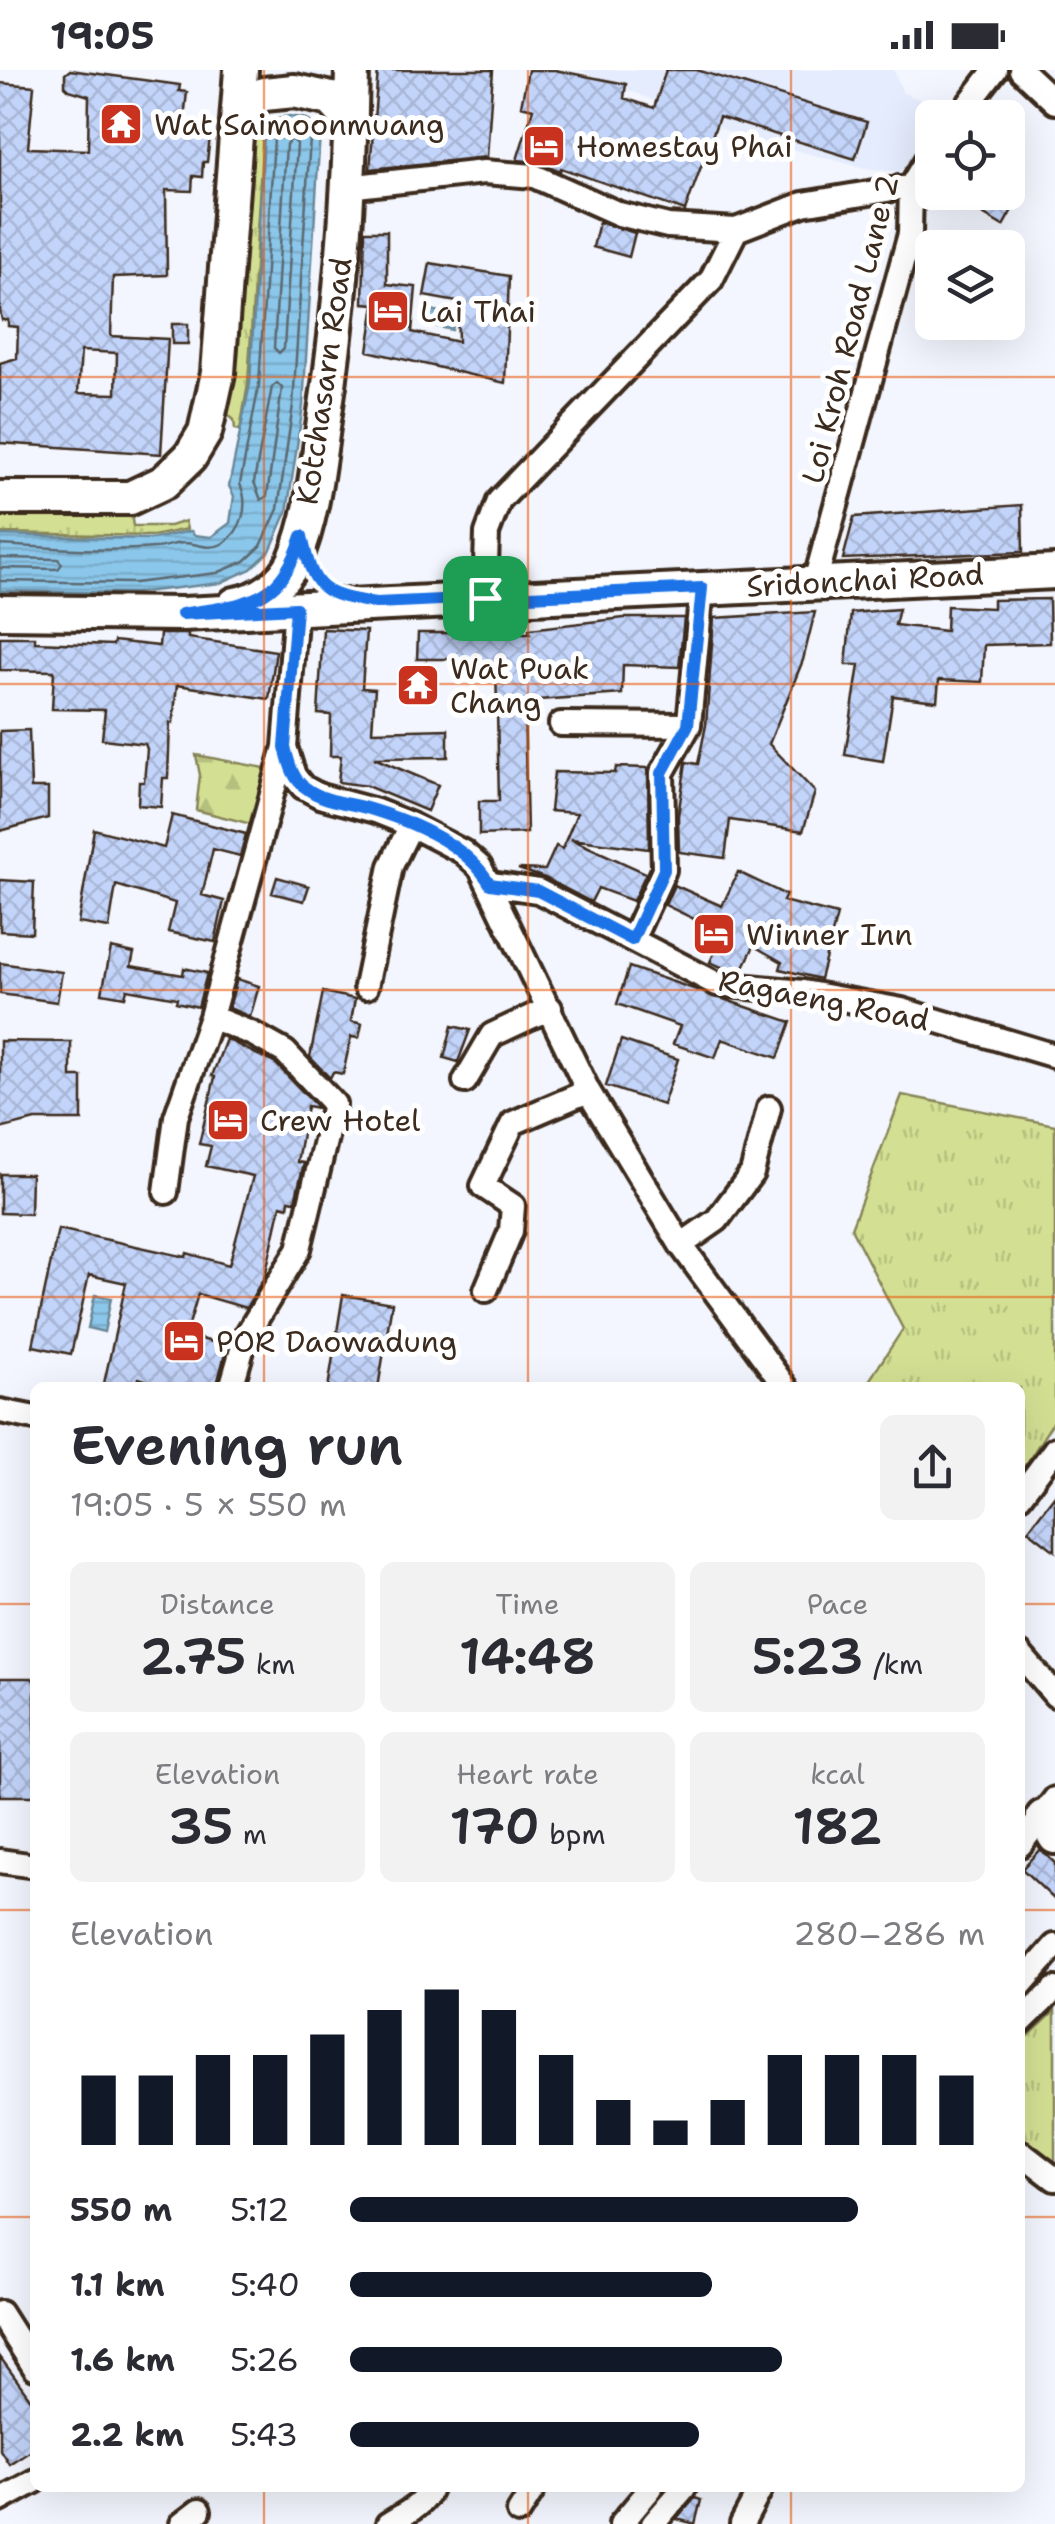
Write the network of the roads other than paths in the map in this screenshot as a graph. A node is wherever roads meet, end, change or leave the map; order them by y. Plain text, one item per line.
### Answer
1 (241, 70) edge
2 (257, 70) edge
3 (334, 70) edge
4 (352, 70) edge
5 (995, 70) edge
6 (1021, 70) edge
7 (972, 100) edge
8 (1055, 102) edge
9 (238, 118) junction
10 (351, 122) junction
11 (915, 180) edge
12 (911, 186) junction
13 (347, 187) junction
14 (736, 230) junction
15 (0, 498) edge
16 (302, 536) junction
17 (1055, 572) edge
18 (816, 582) junction
19 (702, 588) junction
20 (485, 598) junction
21 (376, 603) junction
22 (296, 608) junction
23 (0, 612) edge
24 (182, 614) junction
25 (560, 724) dead end
26 (688, 725) junction
27 (285, 747) junction
28 (412, 825) junction
29 (490, 884) junction
30 (632, 940) junction
31 (366, 987) dead end
32 (550, 1008) junction
33 (211, 1017) junction
34 (1055, 1056) edge
35 (465, 1081) dead end
36 (588, 1091) junction
37 (769, 1108) dead end
38 (166, 1192) dead end
39 (681, 1245) junction
40 (486, 1290) dead end
41 (233, 1382) edge
42 (782, 1382) edge
43 (0, 1411) edge
44 (30, 1417) edge
45 (1055, 1449) edge
46 (1025, 1489) edge
47 (1025, 1663) edge
48 (1055, 1695) edge
49 (1051, 1818) edge
50 (1025, 1841) edge
51 (0, 1861) edge
52 (30, 1865) edge
53 (1055, 1946) edge
54 (1025, 1980) edge
55 (1055, 1989) edge
56 (1025, 2018) edge
57 (1025, 2156) edge
58 (1055, 2180) edge
59 (0, 2313) edge
60 (30, 2360) edge
61 (30, 2484) edge
62 (429, 2492) edge
63 (532, 2492) edge
64 (647, 2492) edge
65 (680, 2492) edge
66 (759, 2492) edge
67 (0, 2500) edge
68 (519, 2512) dead end
69 (388, 2524) edge
70 (621, 2524) edge
71 (652, 2524) edge
72 (742, 2524) edge

1 - 9 main road
2 - 3 main road
4 - 10 main road, Kotchasarn Road
5 - 7 street
6 - 8 street
9 - 10 main road
9 - 15 main road
10 - 13 main road, Kotchasarn Road
11 - 12 street, Loi Kroh Road Lane 2
12 - 14 street
12 - 18 street, Loi Kroh Road Lane 2
13 - 14 street
13 - 16 main road, Kotchasarn Road
14 - 20 street
16 - 21 main road
16 - 24 main road, Kotchasarn Road
17 - 18 main road, Sridonchai Road
18 - 19 main road, Sridonchai Road
19 - 20 main road, Sridonchai Road
19 - 26 street
20 - 21 main road, Sridonchai Road
21 - 22 main road, Sridonchai Road
22 - 24 main road, Sridonchai Road
22 - 27 street
23 - 24 main road
25 - 26 street
26 - 30 street
27 - 28 street
27 - 33 street
28 - 29 street
28 - 31 street
29 - 30 street, Ragaeng Road
29 - 32 street
30 - 34 street, Ragaeng Road
32 - 35 street
32 - 36 street
33 - 38 street
33 - 41 street
36 - 39 street
36 - 40 street
37 - 39 street
39 - 42 street
43 - 44 street
45 - 46 street
47 - 48 street
49 - 50 street
51 - 52 street
53 - 54 street
55 - 56 street
57 - 58 street
59 - 60 street
61 - 67 street
62 - 69 street
63 - 68 street
64 - 70 street
65 - 71 street
66 - 72 street

